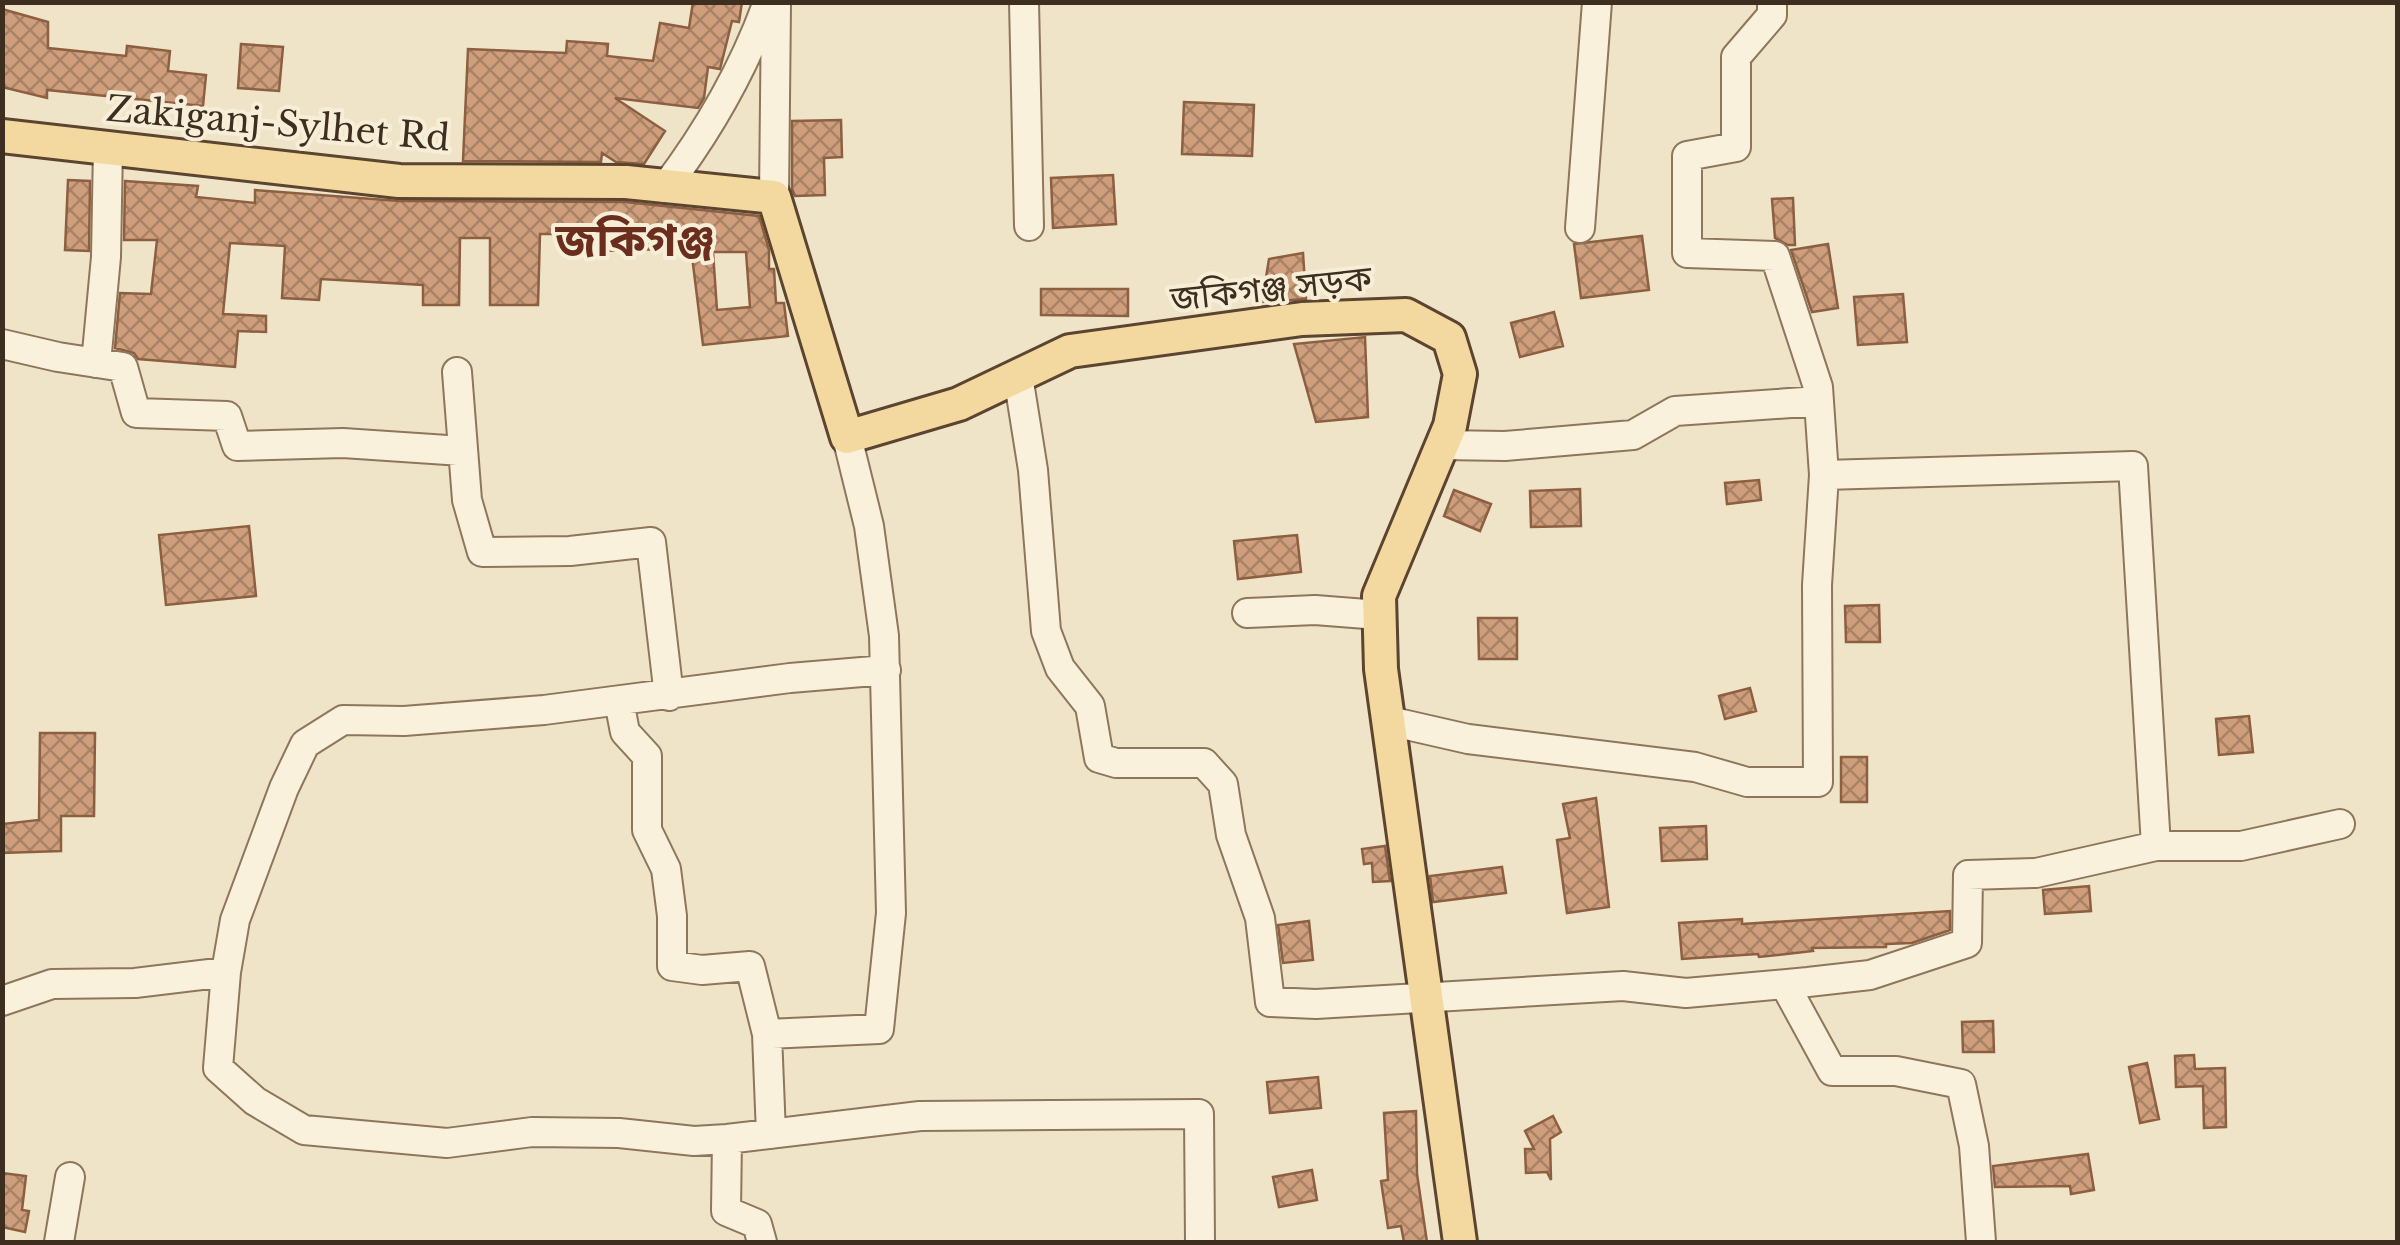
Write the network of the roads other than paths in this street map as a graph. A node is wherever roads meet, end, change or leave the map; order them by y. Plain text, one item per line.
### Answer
1 (768, 2) edge
2 (776, 2) edge
3 (1024, 2) edge
4 (1597, 2) edge
5 (1772, 2) edge
6 (2, 136) edge
7 (108, 147) junction
8 (666, 188) junction
9 (774, 197) junction
10 (1029, 226) dead end
11 (1580, 228) dead end
12 (2, 344) edge
13 (96, 363) junction
14 (456, 372) dead end
15 (1018, 376) junction
16 (1818, 400) junction
17 (847, 437) junction
18 (1442, 445) junction
19 (462, 452) junction
20 (1824, 475) junction
21 (1247, 612) dead end
22 (1380, 616) junction
23 (886, 670) junction
24 (668, 696) junction
25 (619, 701) junction
26 (1388, 721) junction
27 (2340, 824) dead end
28 (2156, 846) junction
29 (226, 972) junction
30 (1785, 984) junction
31 (1426, 998) junction
32 (2, 1001) edge
33 (766, 1034) junction
34 (771, 1134) junction
35 (727, 1139) junction
36 (70, 1177) dead end
37 (59, 1242) edge
38 (762, 1242) edge
39 (1200, 1242) edge
40 (1460, 1242) edge
41 (1981, 1242) edge

1 - 8 street
2 - 9 street
3 - 10 street
4 - 11 street
5 - 16 street
6 - 7 main road, Zakiganj-Sylhet Rd
7 - 8 main road, Zakiganj-Sylhet Rd
7 - 13 street
8 - 9 main road
9 - 17 main road
12 - 13 street
13 - 19 street
14 - 19 street
15 - 17 main road, জকিগঞ্জ সড়ক
15 - 18 main road, জকিগঞ্জ সড়ক
15 - 31 street
16 - 18 street
16 - 20 street
17 - 23 street
18 - 22 main road, জকিগঞ্জ সড়ক
19 - 24 street
20 - 26 street
20 - 28 street
21 - 22 street
22 - 26 main road, জকিগঞ্জ সড়ক
23 - 24 street
23 - 33 street
24 - 25 street
25 - 29 street
25 - 33 street
26 - 31 main road, জকিগঞ্জ সড়ক
27 - 28 street
28 - 30 street
29 - 32 street
29 - 35 street
30 - 31 street
30 - 41 street
31 - 40 main road, জকিগঞ্জ সড়ক
33 - 34 street
34 - 35 street
34 - 39 street
35 - 38 street
36 - 37 street

